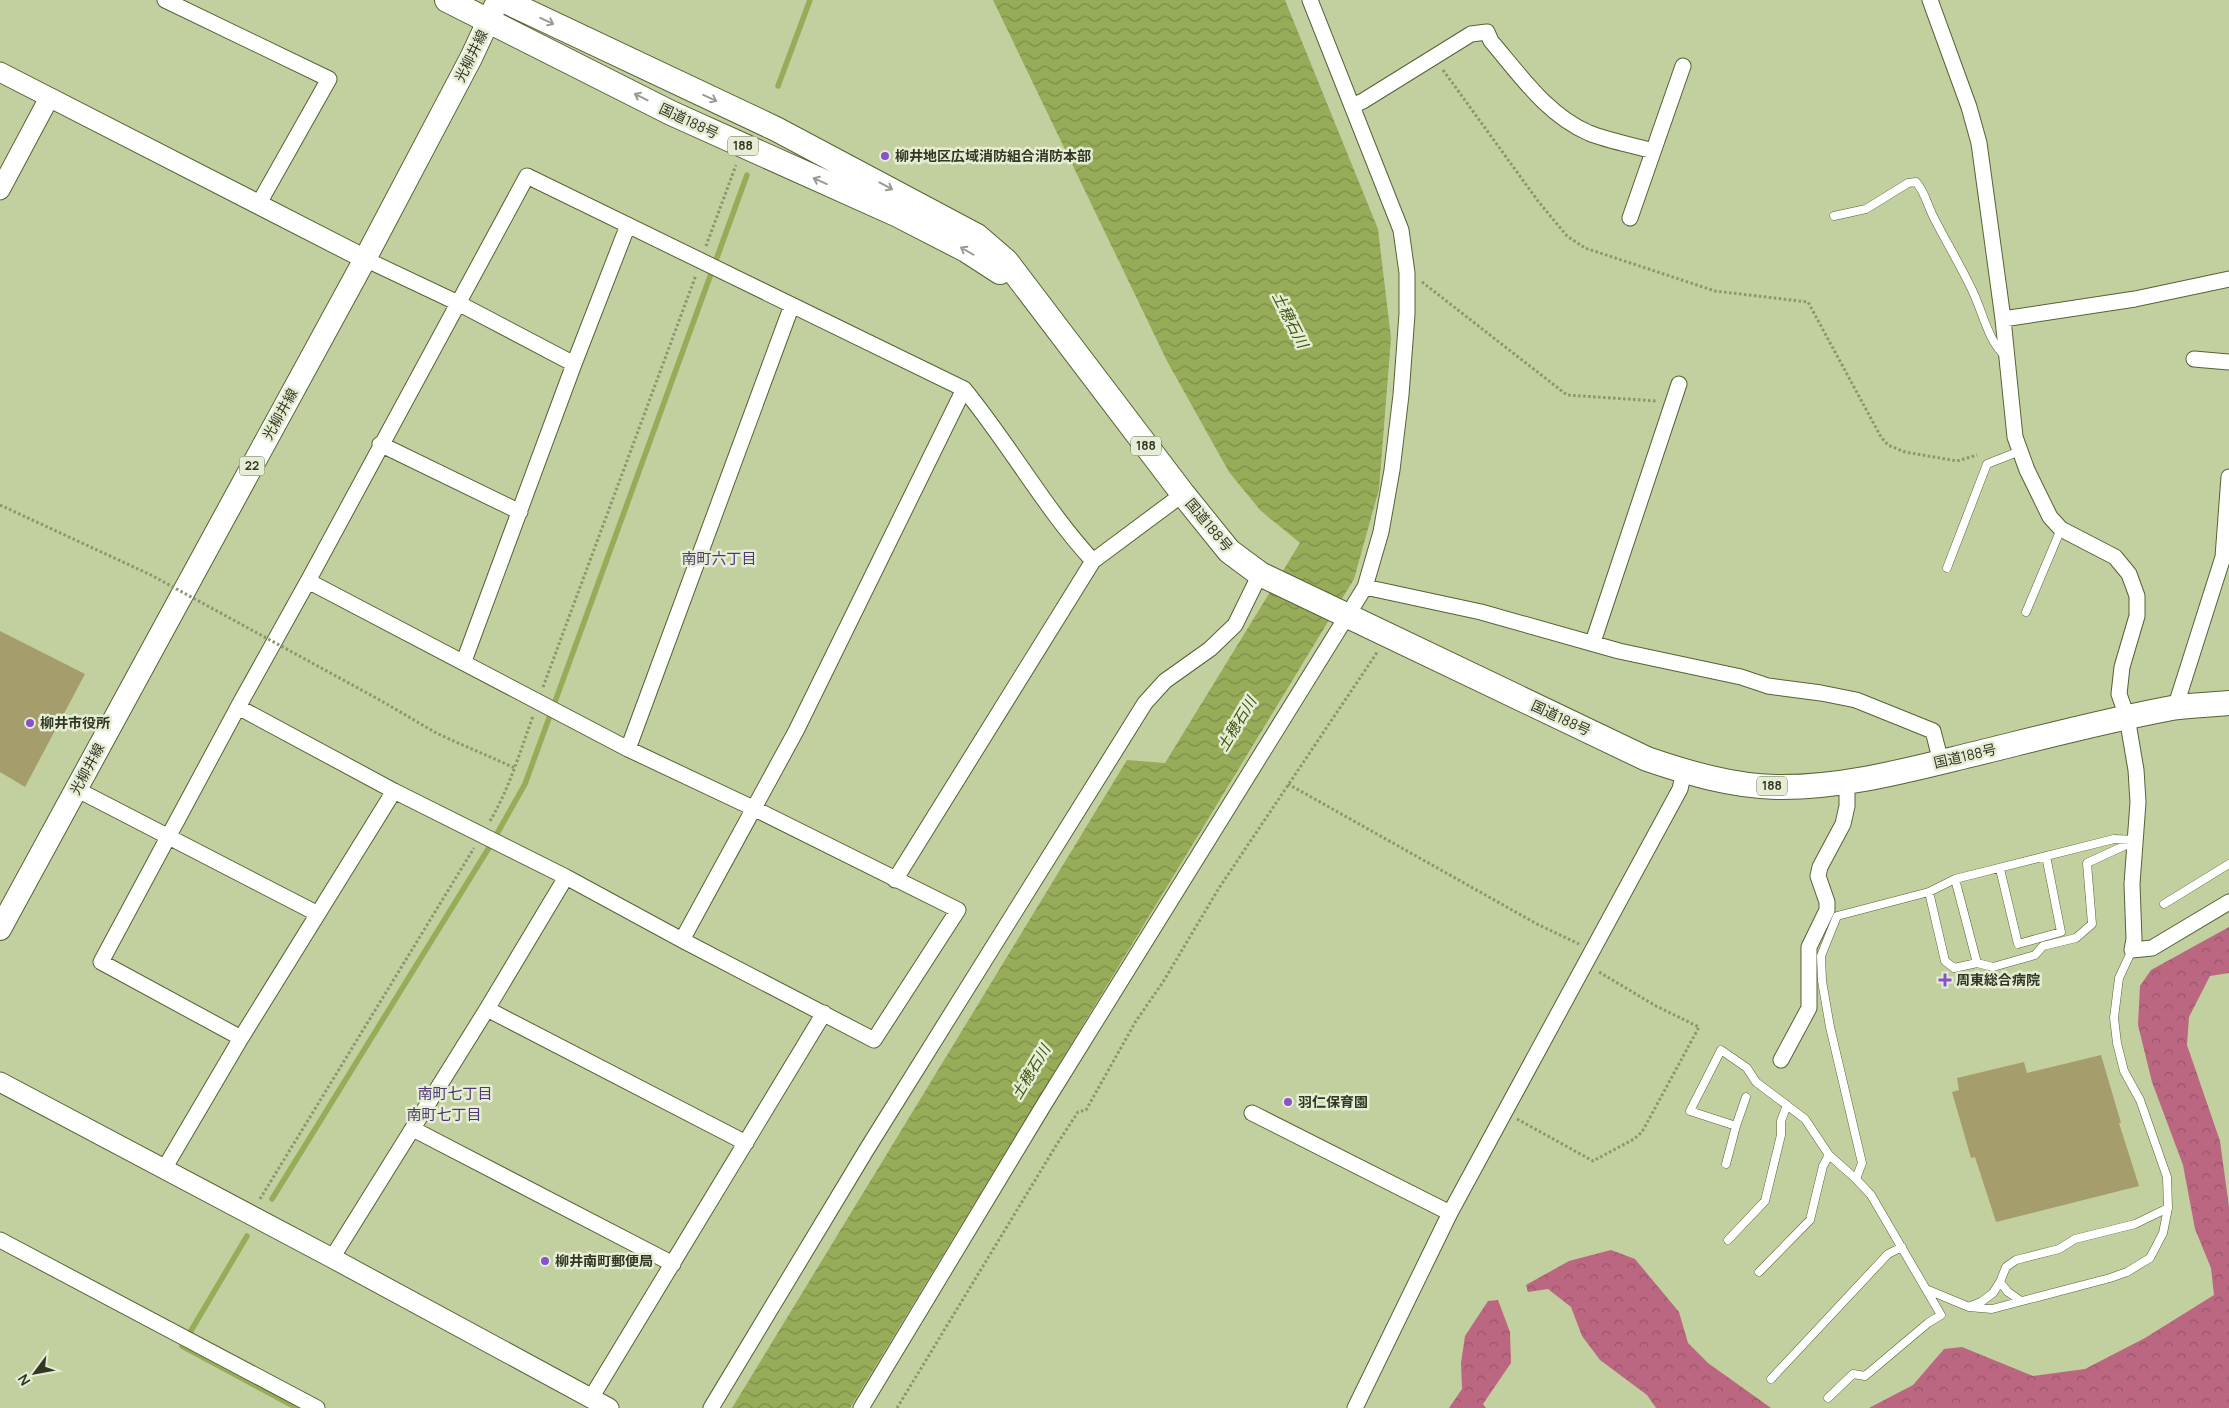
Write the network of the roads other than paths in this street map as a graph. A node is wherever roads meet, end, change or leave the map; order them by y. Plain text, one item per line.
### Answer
1 (166, 0) edge
2 (447, 0) edge
3 (503, 0) edge
4 (1310, 0) edge
5 (1930, 0) edge
6 (493, 10) edge
7 (1683, 66) dead end
8 (0, 72) edge
9 (49, 98) junction
10 (1352, 106) junction
11 (1652, 151) junction
12 (0, 190) edge
13 (258, 204) junction
14 (1834, 216) dead end
15 (1630, 218) dead end
16 (628, 224) junction
17 (365, 259) junction
18 (2229, 280) edge
19 (1034, 300) junction
20 (458, 302) junction
21 (792, 304) junction
22 (2003, 319) junction
23 (2006, 357) junction
24 (2194, 360) dead end
25 (2229, 362) edge
26 (574, 364) junction
27 (1678, 384) dead end
28 (964, 390) junction
29 (380, 444) junction
30 (2020, 452) junction
31 (2229, 477) edge
32 (1183, 494) junction
33 (520, 512) junction
34 (2061, 529) junction
35 (1093, 562) junction
36 (1947, 568) dead end
37 (1265, 577) junction
38 (308, 581) junction
39 (1365, 587) junction
40 (2026, 612) dead end
41 (1344, 615) junction
42 (1593, 642) junction
43 (464, 661) junction
44 (2229, 703) edge
45 (238, 707) junction
46 (2175, 708) junction
47 (2127, 718) junction
48 (628, 749) junction
49 (1941, 762) junction
50 (1684, 772) junction
51 (1847, 782) junction
52 (76, 789) junction
53 (394, 791) junction
54 (753, 808) junction
55 (168, 837) junction
56 (2137, 840) junction
57 (2046, 856) junction
58 (2229, 864) edge
59 (2000, 869) junction
60 (566, 877) junction
61 (1955, 879) junction
62 (895, 880) junction
63 (1930, 892) junction
64 (2229, 902) edge
65 (2164, 904) dead end
66 (318, 914) junction
67 (0, 930) edge
68 (682, 940) junction
69 (2132, 950) junction
70 (1976, 963) junction
71 (487, 1009) junction
72 (824, 1013) junction
73 (242, 1038) junction
74 (1781, 1060) dead end
75 (0, 1082) edge
76 (1746, 1097) dead end
77 (1787, 1105) junction
78 (1252, 1113) dead end
79 (1736, 1126) junction
80 (413, 1129) junction
81 (746, 1143) junction
82 (1829, 1155) junction
83 (1726, 1164) dead end
84 (164, 1169) junction
85 (1856, 1179) junction
86 (2168, 1208) junction
87 (1450, 1213) junction
88 (0, 1240) edge
89 (1728, 1240) dead end
90 (1902, 1247) junction
91 (332, 1258) junction
92 (673, 1264) junction
93 (1759, 1272) dead end
94 (2000, 1282) junction
95 (1928, 1290) junction
96 (2021, 1301) junction
97 (1969, 1307) junction
98 (1772, 1379) dead end
99 (590, 1398) junction
100 (1828, 1398) dead end
101 (318, 1408) edge
102 (609, 1408) edge
103 (711, 1408) edge
104 (862, 1408) edge
105 (1355, 1408) edge

1 - 13 street
2 - 6 highway, 国道188号 / 188
3 -> 19 highway, 国道188号 / 188
4 - 10 street
5 - 22 street
6 - 17 main road, 光柳井線 / 22
19 -> 6 highway, 国道188号 / 188
7 - 11 street
8 - 9 street
9 - 12 street
9 - 13 street
10 - 11 street
10 - 39 street
11 - 15 street
13 - 17 street
14 - 23 lane
16 - 20 street
16 - 21 street
16 - 26 street
17 - 20 street
17 - 52 main road, 光柳井線 / 22
18 - 22 street
19 - 32 highway, 国道188号 / 188
20 - 26 street
20 - 29 street
21 - 28 street
21 - 48 street
22 - 23 street
23 - 30 street
24 - 25 street
26 - 33 street
27 - 42 street
28 - 35 street
28 - 54 street
29 - 33 street
29 - 38 street
30 - 34 street
30 - 36 lane
31 - 46 street
32 - 35 street
32 - 37 highway, 国道188号 / 188
33 - 43 street
34 - 40 lane
34 - 47 street
35 - 62 street
37 - 41 highway, 国道188号 / 188
37 - 103 street
38 - 43 street
38 - 45 street
39 - 41 street
39 - 42 street
41 - 50 highway, 国道188号 / 188
41 - 104 street
42 - 49 street
43 - 48 street
44 - 46 highway, 国道188号 / 188
45 - 53 street
45 - 55 street
46 - 47 highway, 国道188号 / 188
47 - 49 highway, 国道188号 / 188
47 - 56 street
48 - 54 street
49 - 51 highway, 国道188号 / 188
50 - 51 highway, 国道188号 / 188
50 - 87 street
51 - 74 street
52 - 55 street
52 - 67 main road, 光柳井線 / 22
53 - 60 street
53 - 66 street
54 - 62 street
54 - 68 street
55 - 66 street
55 - 73 street
56 - 57 lane
56 - 69 street
56 - 70 lane
57 - 59 lane
57 - 59 lane
58 - 65 lane
59 - 61 lane
60 - 68 street
60 - 71 street
61 - 63 lane
61 - 70 lane
62 - 72 street
63 - 70 lane
63 - 85 lane
64 - 69 street
66 - 73 street
68 - 72 street
69 - 86 lane
71 - 80 street
71 - 81 street
72 - 81 street
73 - 84 street
75 - 84 street
76 - 79 lane
77 - 79 lane
77 - 82 lane
77 - 89 lane
78 - 87 street
79 - 83 lane
80 - 91 street
80 - 92 street
81 - 92 street
82 - 85 lane
82 - 93 lane
84 - 91 street
85 - 90 lane
86 - 94 lane
86 - 96 lane
87 - 105 street
88 - 101 street
90 - 95 lane
90 - 98 lane
91 - 99 street
92 - 99 street
94 - 96 lane
94 - 97 lane
95 - 97 lane
95 - 100 lane
96 - 97 lane
99 - 102 street

